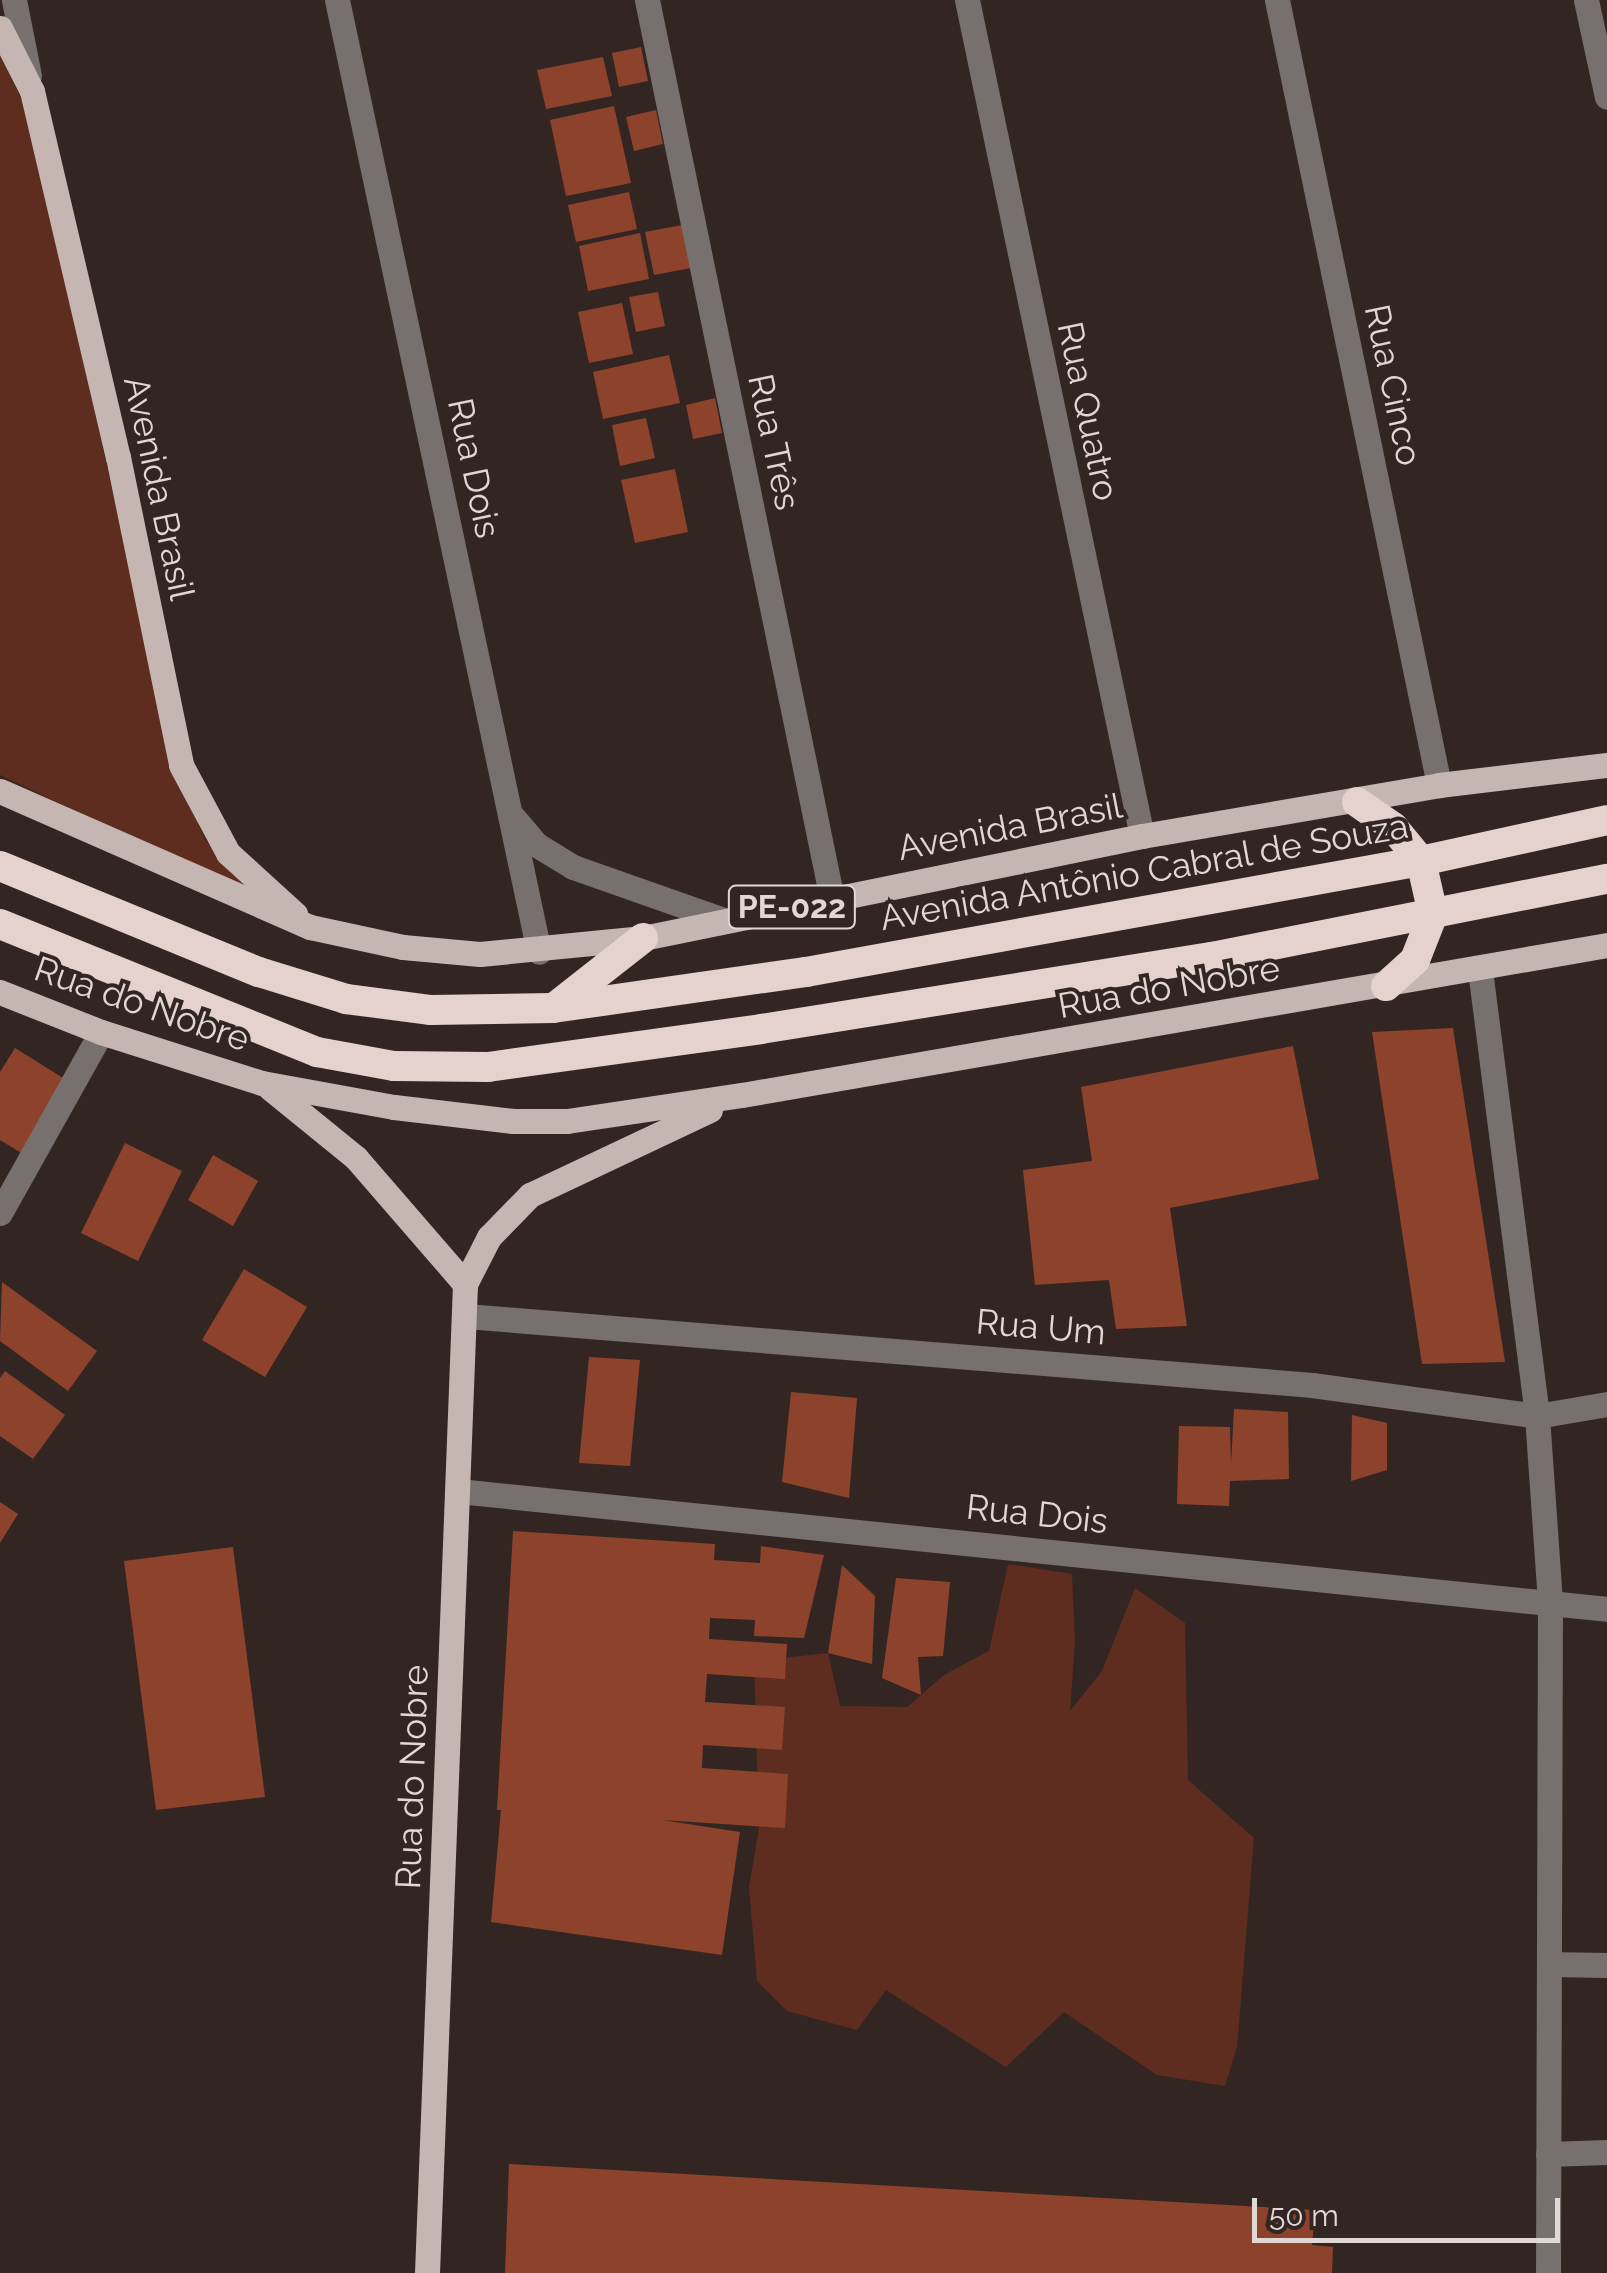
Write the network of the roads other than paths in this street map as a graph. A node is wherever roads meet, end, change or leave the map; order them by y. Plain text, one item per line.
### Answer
1 (14, 0) edge
2 (338, 0) edge
3 (647, 0) edge
4 (967, 0) edge
5 (1277, 0) edge
6 (1586, 0) edge
7 (0, 28) edge
8 (32, 91) junction
9 (1607, 97) edge
10 (1607, 765) edge
11 (1440, 784) junction
12 (0, 790) edge
13 (1356, 802) junction
14 (513, 816) junction
15 (1607, 820) edge
16 (1142, 836) junction
17 (1421, 860) junction
18 (0, 866) edge
19 (1607, 879) edge
20 (832, 899) junction
21 (1433, 914) junction
22 (726, 921) junction
23 (0, 924) edge
24 (310, 927) junction
25 (643, 938) junction
26 (1607, 945) edge
27 (539, 952) junction
28 (1480, 970) junction
29 (1386, 986) junction
30 (0, 992) edge
31 (552, 1008) junction
32 (101, 1032) junction
33 (262, 1082) junction
34 (742, 1096) junction
35 (0, 1213) edge
36 (465, 1284) junction
37 (466, 1316) junction
38 (1607, 1404) edge
39 (1537, 1416) junction
40 (458, 1492) junction
41 (1550, 1603) junction
42 (1607, 1609) edge
43 (1549, 1964) junction
44 (1607, 1964) edge
45 (1607, 2152) edge
46 (1548, 2154) junction
47 (427, 2273) edge
48 (1548, 2273) edge

1 - 8 street
2 - 14 street, Rua Dois
3 - 20 street, Rua Três
4 - 16 street, Rua Quatro
5 - 11 street, Rua Cinco
6 - 9 street
7 - 8 main road, Avenida Brasil
8 - 24 main road, Avenida Brasil
10 - 11 main road, Avenida Brasil / PE-022
11 - 13 main road, Avenida Brasil / PE-022
12 - 24 main road, Avenida Brasil / PE-022
13 - 16 main road, Avenida Brasil / PE-022
13 - 17 highway
14 - 22 street
14 - 27 street, Rua Dois
15 - 17 highway, Avenida Antônio Cabral de Souza / PE-022
16 - 20 main road, Avenida Brasil / PE-022
17 - 21 highway
17 - 31 highway, Avenida Antônio Cabral de Souza / PE-022
18 - 31 highway, Avenida Antônio Cabral de Souza / PE-022
19 - 21 highway
20 - 22 main road, Avenida Brasil / PE-022
21 - 23 highway
21 - 29 highway
22 - 25 main road, Avenida Brasil / PE-022
24 - 27 main road, Avenida Brasil / PE-022
25 - 27 main road, Avenida Brasil / PE-022
25 - 31 highway
26 - 28 main road, Rua do Nobre
28 - 29 main road, Rua do Nobre
28 - 39 street
29 - 34 main road, Rua do Nobre
30 - 32 main road, Rua do Nobre
32 - 33 main road, Rua do Nobre
32 - 35 street
33 - 34 main road, Rua do Nobre
33 - 36 main road, Rua do Nobre
34 - 36 main road, Rua do Nobre
36 - 37 main road, Rua do Nobre
37 - 39 street, Rua Um
37 - 40 main road, Rua do Nobre
38 - 39 street, Rua Um
39 - 41 street
40 - 41 street, Rua Dois
40 - 47 main road, Rua do Nobre
41 - 42 street, Rua Dois
41 - 43 street
43 - 44 street
43 - 46 street
45 - 46 street
46 - 48 street

